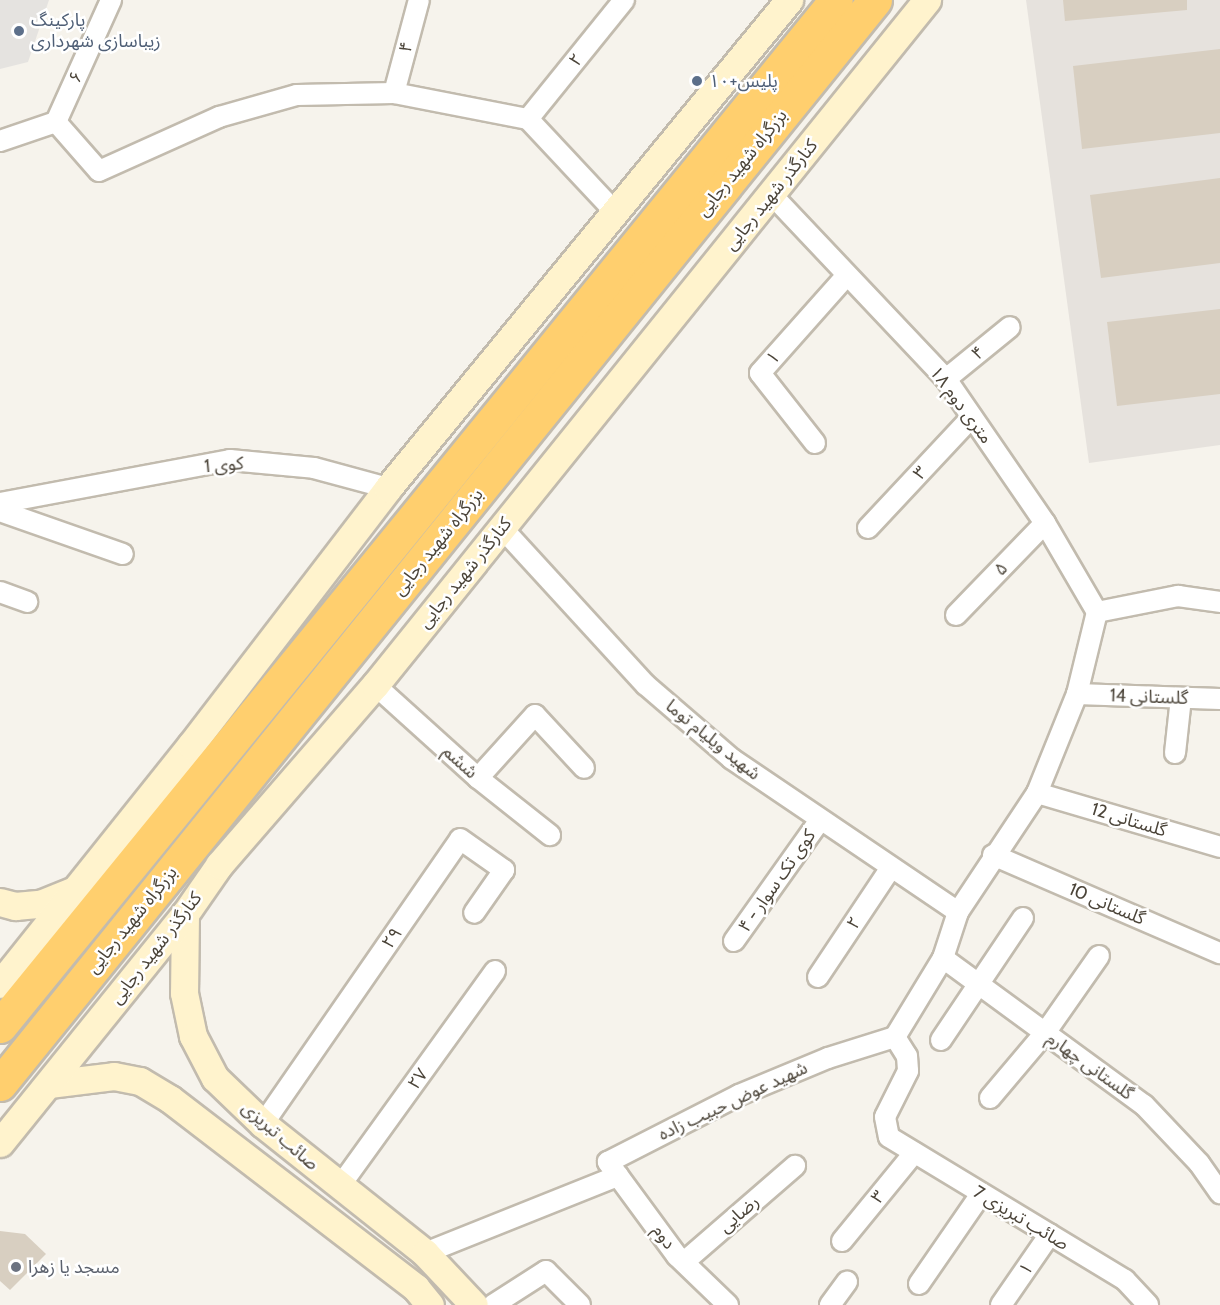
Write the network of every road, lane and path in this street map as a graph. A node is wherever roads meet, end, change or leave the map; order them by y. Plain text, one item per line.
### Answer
1 (111, 0) edge
2 (418, 0) edge
3 (624, 0) edge
4 (836, 0) edge
5 (875, 0) edge
6 (921, 4) edge
7 (780, 5) edge
8 (394, 93) junction
9 (528, 119) junction
10 (56, 122) junction
11 (0, 141) edge
12 (771, 195) junction
13 (615, 212) junction
14 (658, 243) junction
15 (846, 276) junction
16 (1010, 327) dead end
17 (946, 379) junction
18 (972, 417) junction
19 (815, 443) dead end
20 (388, 488) junction
21 (0, 503) edge
22 (0, 511) edge
23 (1045, 523) junction
24 (502, 528) junction
25 (868, 528) dead end
26 (123, 554) dead end
27 (384, 557) junction
28 (0, 592) edge
29 (27, 602) dead end
30 (1220, 602) edge
31 (1097, 612) junction
32 (956, 615) dead end
33 (342, 663) junction
34 (375, 685) junction
35 (1077, 694) junction
36 (1181, 698) junction
37 (1220, 699) edge
38 (191, 745) junction
39 (1175, 753) dead end
40 (584, 768) dead end
41 (478, 778) junction
42 (1037, 793) junction
43 (820, 820) junction
44 (550, 835) dead end
45 (1220, 847) edge
46 (993, 855) junction
47 (219, 865) junction
48 (890, 869) junction
49 (78, 888) junction
50 (0, 902) edge
51 (958, 912) junction
52 (474, 913) dead end
53 (185, 914) junction
54 (1023, 918) dead end
55 (734, 941) dead end
56 (1220, 953) edge
57 (1099, 956) dead end
58 (943, 958) junction
59 (495, 971) dead end
60 (818, 977) dead end
61 (0, 984) edge
62 (978, 984) junction
63 (0, 1026) edge
64 (1045, 1033) junction
65 (895, 1037) junction
66 (941, 1040) dead end
67 (0, 1084) edge
68 (49, 1084) junction
69 (990, 1098) dead end
70 (263, 1124) junction
71 (0, 1143) edge
72 (914, 1153) junction
73 (795, 1166) dead end
74 (613, 1169) junction
75 (340, 1186) junction
76 (1220, 1193) edge
77 (981, 1194) junction
78 (1050, 1234) junction
79 (842, 1241) dead end
80 (425, 1253) junction
81 (684, 1262) junction
82 (847, 1282) dead end
83 (919, 1284) dead end
84 (719, 1302) edge
85 (430, 1305) edge
86 (474, 1305) edge
87 (493, 1305) edge
88 (580, 1305) edge
89 (830, 1305) edge
90 (1002, 1305) edge
91 (1148, 1305) edge

1 - 10 street, ۶
2 - 8 street, ۴
3 - 9 street, ۲
4 - 14 highway, بزرگراه شهید رجایی
5 - 14 highway, بزرگراه شهید رجایی
6 - 12 main road, کنارگذر شهید رجایی
7 - 13 main road
8 - 9 street
8 - 10 street
9 - 13 street
10 - 11 street
12 - 15 street, ۱۸ متری دوم
12 - 24 main road, کنارگذر شهید رجایی
13 - 20 main road
14 - 27 highway, بزرگراه شهید رجایی
14 - 33 highway, بزرگراه شهید رجایی
15 - 17 street, ۱۸ متری دوم
15 - 19 street, ۱
16 - 17 street, ۴
17 - 18 street, ۱۸ متری دوم
18 - 23 street, ۱۸ متری دوم
18 - 25 street, ۳
20 - 21 street, کوی 1
20 - 38 main road
22 - 26 street
23 - 31 street, ۱۸ متری دوم
23 - 32 street, ۵
24 - 34 main road, کنارگذر شهید رجایی
24 - 43 street, شهید ویلیام توما
27 - 38 main road
27 - 63 highway, بزرگراه شهید رجایی
28 - 29 street
30 - 31 street
31 - 35 street
33 - 47 main road
33 - 67 highway, بزرگراه شهید رجایی
34 - 41 street, ششم
34 - 47 main road, کنارگذر شهید رجایی
35 - 36 street, گلستانی 14
35 - 42 street
36 - 37 street, گلستانی 14
36 - 39 street
38 - 49 main road
40 - 41 street
41 - 44 street, ششم
42 - 45 street, گلستانی 12
42 - 46 street
43 - 48 street, شهید ویلیام توما
43 - 55 street, ۴ - کوی تک سوار
46 - 51 street
46 - 56 street, گلستانی 10
47 - 53 main road, کنارگذر شهید رجایی
48 - 51 street, شهید ویلیام توما
48 - 60 street, ۲
49 - 50 main road
49 - 61 main road
51 - 58 street
52 - 70 street, ۲۹
53 - 68 main road, کنارگذر شهید رجایی
53 - 70 main road, صائب تبریزی
54 - 62 street
57 - 64 street
58 - 62 street, گلستانی چهارم
58 - 65 street
59 - 75 street, ۲۷
62 - 64 street, گلستانی چهارم
62 - 66 street
64 - 69 street
64 - 76 street, گلستانی چهارم
65 - 72 street, صائب تبریزی 7
65 - 74 street, شهید عوض حبیب زاده
68 - 71 main road, کنارگذر شهید رجایی
68 - 85 main road, صائب تبریزی
70 - 75 main road, صائب تبریزی
72 - 77 street, صائب تبریزی 7
72 - 79 street, ۳
73 - 81 street, رضایی
74 - 80 street, شهید عوض حبیب زاده
74 - 81 street, دوم
75 - 80 main road, صائب تبریزی
77 - 78 street, صائب تبریزی 7
77 - 83 street
78 - 90 street, ۱
78 - 91 street, صائب تبریزی 7
80 - 86 main road, صائب تبریزی
81 - 84 street, دوم
82 - 89 street
87 - 88 street

